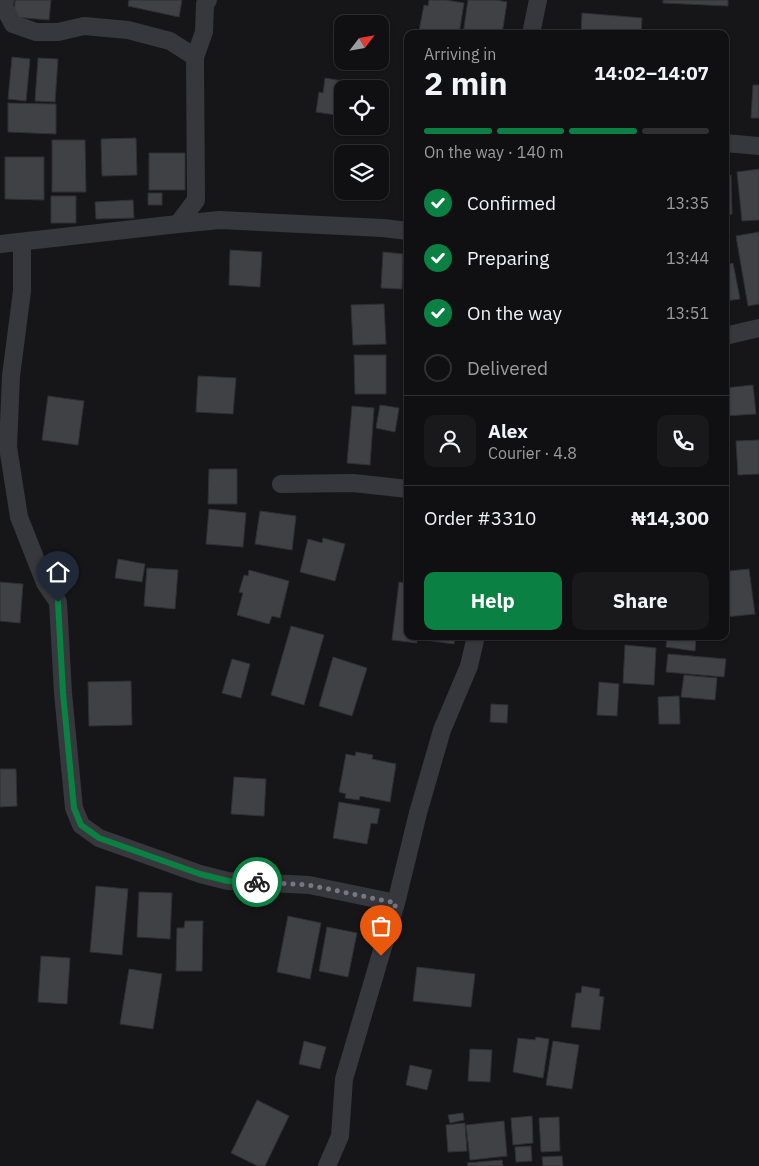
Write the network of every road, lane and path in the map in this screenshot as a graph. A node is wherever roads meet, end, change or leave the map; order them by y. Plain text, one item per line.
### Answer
1 (5, 0) edge
2 (208, 0) edge
3 (538, 0) edge
4 (533, 30) edge
5 (195, 57) junction
6 (729, 143) edge
7 (759, 146) edge
8 (196, 200) junction
9 (220, 220) junction
10 (178, 224) junction
11 (404, 231) edge
12 (22, 242) junction
13 (0, 244) edge
14 (759, 328) edge
15 (729, 335) edge
16 (281, 484) dead end
17 (404, 489) edge
18 (475, 640) edge
19 (396, 903) junction
20 (327, 1166) edge

1 - 5 street
2 - 5 street
3 - 4 street
5 - 8 street
6 - 7 street
8 - 9 street
8 - 10 street
9 - 10 street
9 - 11 street
10 - 12 street
12 - 13 street
12 - 19 street
14 - 15 street
16 - 17 street
18 - 19 street
19 - 20 street

